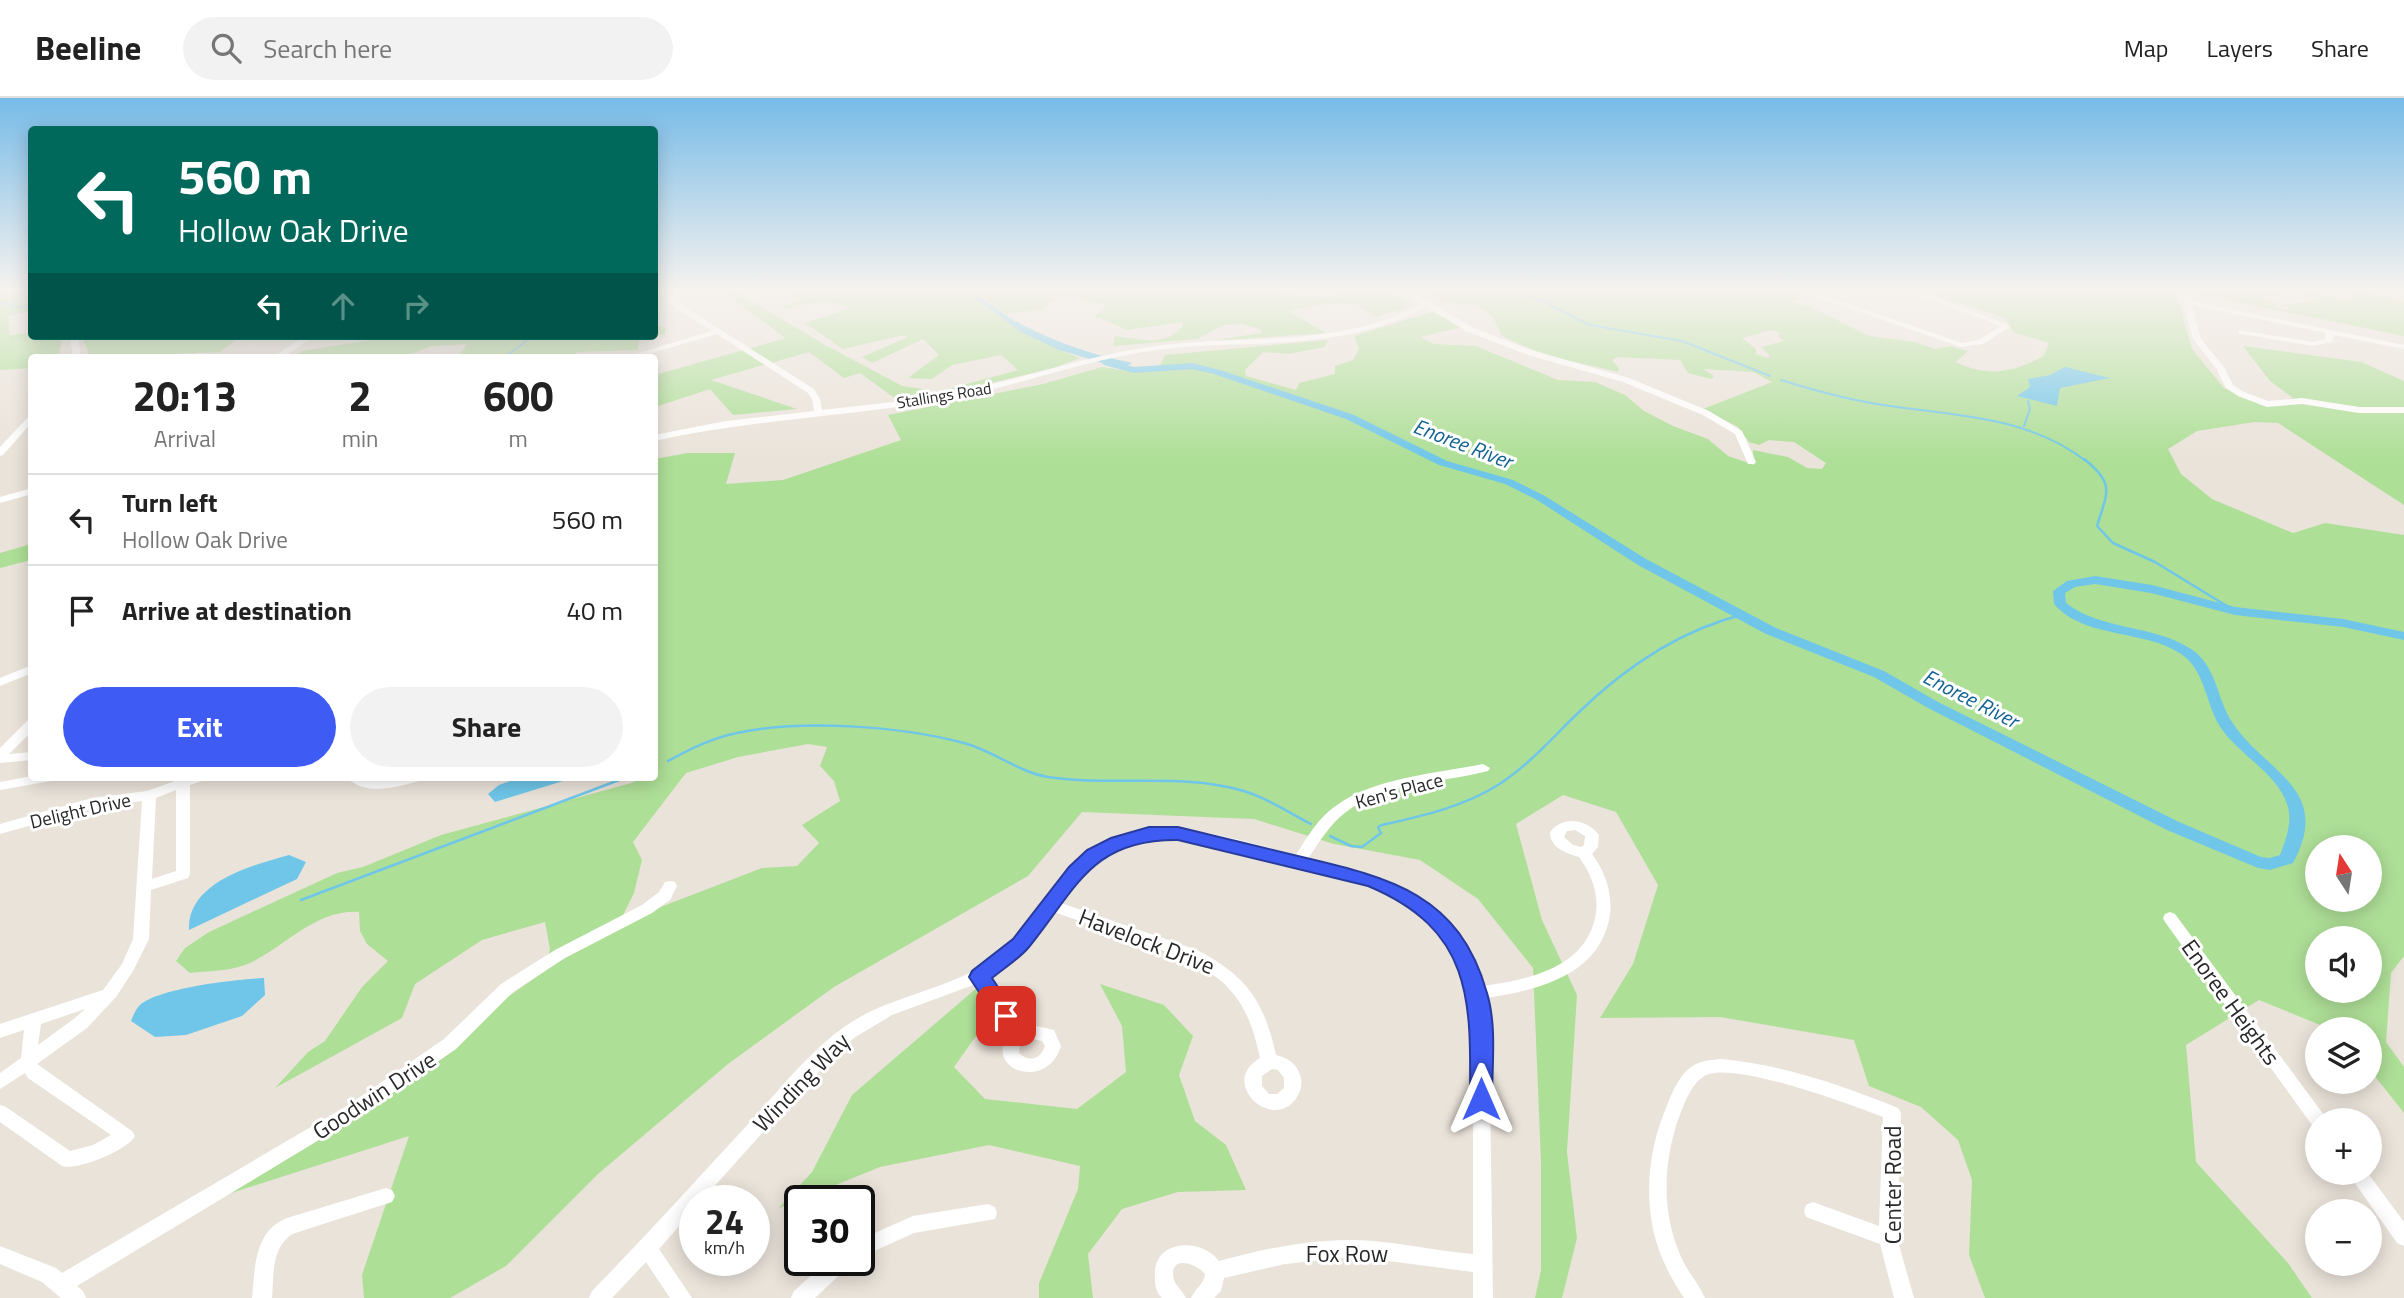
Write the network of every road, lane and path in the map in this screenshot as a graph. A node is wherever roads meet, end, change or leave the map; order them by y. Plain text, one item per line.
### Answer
1 (664, 347) edge
2 (744, 347) edge
3 (1172, 347) edge
4 (1516, 347) edge
5 (2202, 347) edge
6 (640, 354) edge
7 (2404, 410) edge
8 (818, 411) junction
9 (28, 421) edge
10 (658, 437) edge
11 (0, 453) edge
12 (1751, 462) dead end
13 (28, 492) edge
14 (0, 500) edge
15 (28, 670) edge
16 (0, 682) edge
17 (28, 727) edge
18 (28, 755) edge
19 (0, 758) edge
20 (1483, 768) dead end
21 (28, 781) edge
22 (192, 781) edge
23 (363, 781) edge
24 (402, 781) edge
25 (183, 785) junction
26 (0, 786) edge
27 (149, 795) junction
28 (0, 829) edge
29 (1584, 853) dead end
30 (1299, 862) junction
31 (670, 886) dead end
32 (144, 887) junction
33 (1050, 905) junction
34 (2169, 918) dead end
35 (979, 977) junction
36 (110, 993) junction
37 (1477, 993) junction
38 (33, 1020) junction
39 (0, 1031) edge
40 (1020, 1034) dead end
41 (1269, 1063) dead end
42 (28, 1065) junction
43 (0, 1082) edge
44 (2309, 1108) edge
45 (0, 1112) edge
46 (2366, 1185) edge
47 (386, 1196) dead end
48 (1813, 1211) dead end
49 (988, 1213) dead end
50 (2404, 1237) edge
51 (1888, 1238) junction
52 (875, 1243) edge
53 (647, 1248) junction
54 (0, 1255) edge
55 (1481, 1264) junction
56 (1214, 1272) junction
57 (825, 1276) edge
58 (62, 1284) junction
59 (76, 1298) edge
60 (262, 1298) edge
61 (599, 1298) edge
62 (681, 1298) edge
63 (801, 1298) edge
64 (1176, 1298) edge
65 (1201, 1298) edge
66 (1483, 1298) edge
67 (1695, 1298) edge
68 (1904, 1298) edge

1 - 6 street
2 - 8 street
3 - 8 street, Stallings Road
4 - 12 street
5 - 7 street
8 - 10 street, Stallings Road
9 - 11 street
13 - 14 street
15 - 16 street
17 - 19 street
18 - 19 street
20 - 30 street, Ken's Place
21 - 26 street
22 - 25 street, Delight Drive
23 - 24 street
25 - 27 street, Delight Drive
25 - 32 street
27 - 28 street, Delight Drive
27 - 32 street
29 - 37 street
30 - 33 street, Winding Way
30 - 37 street, Winding Way
31 - 58 street, Goodwin Drive
32 - 36 street
33 - 35 street, Winding Way
33 - 41 street, Havelock Drive
34 - 44 street, Enoree Heights
35 - 40 street
35 - 53 street, Winding Way
36 - 38 street
36 - 42 street
37 - 55 street, Winding Way
38 - 39 street
38 - 42 street
42 - 43 street
42 - 45 street
46 - 50 street
47 - 60 street
48 - 51 street
49 - 52 street
51 - 67 street, Center Road
51 - 68 street, Center Road
53 - 61 street, Winding Way
53 - 62 street
54 - 58 street
55 - 56 street, Fox Row
55 - 66 street, Winding Way
56 - 64 street
56 - 65 street
57 - 63 street
58 - 59 street

